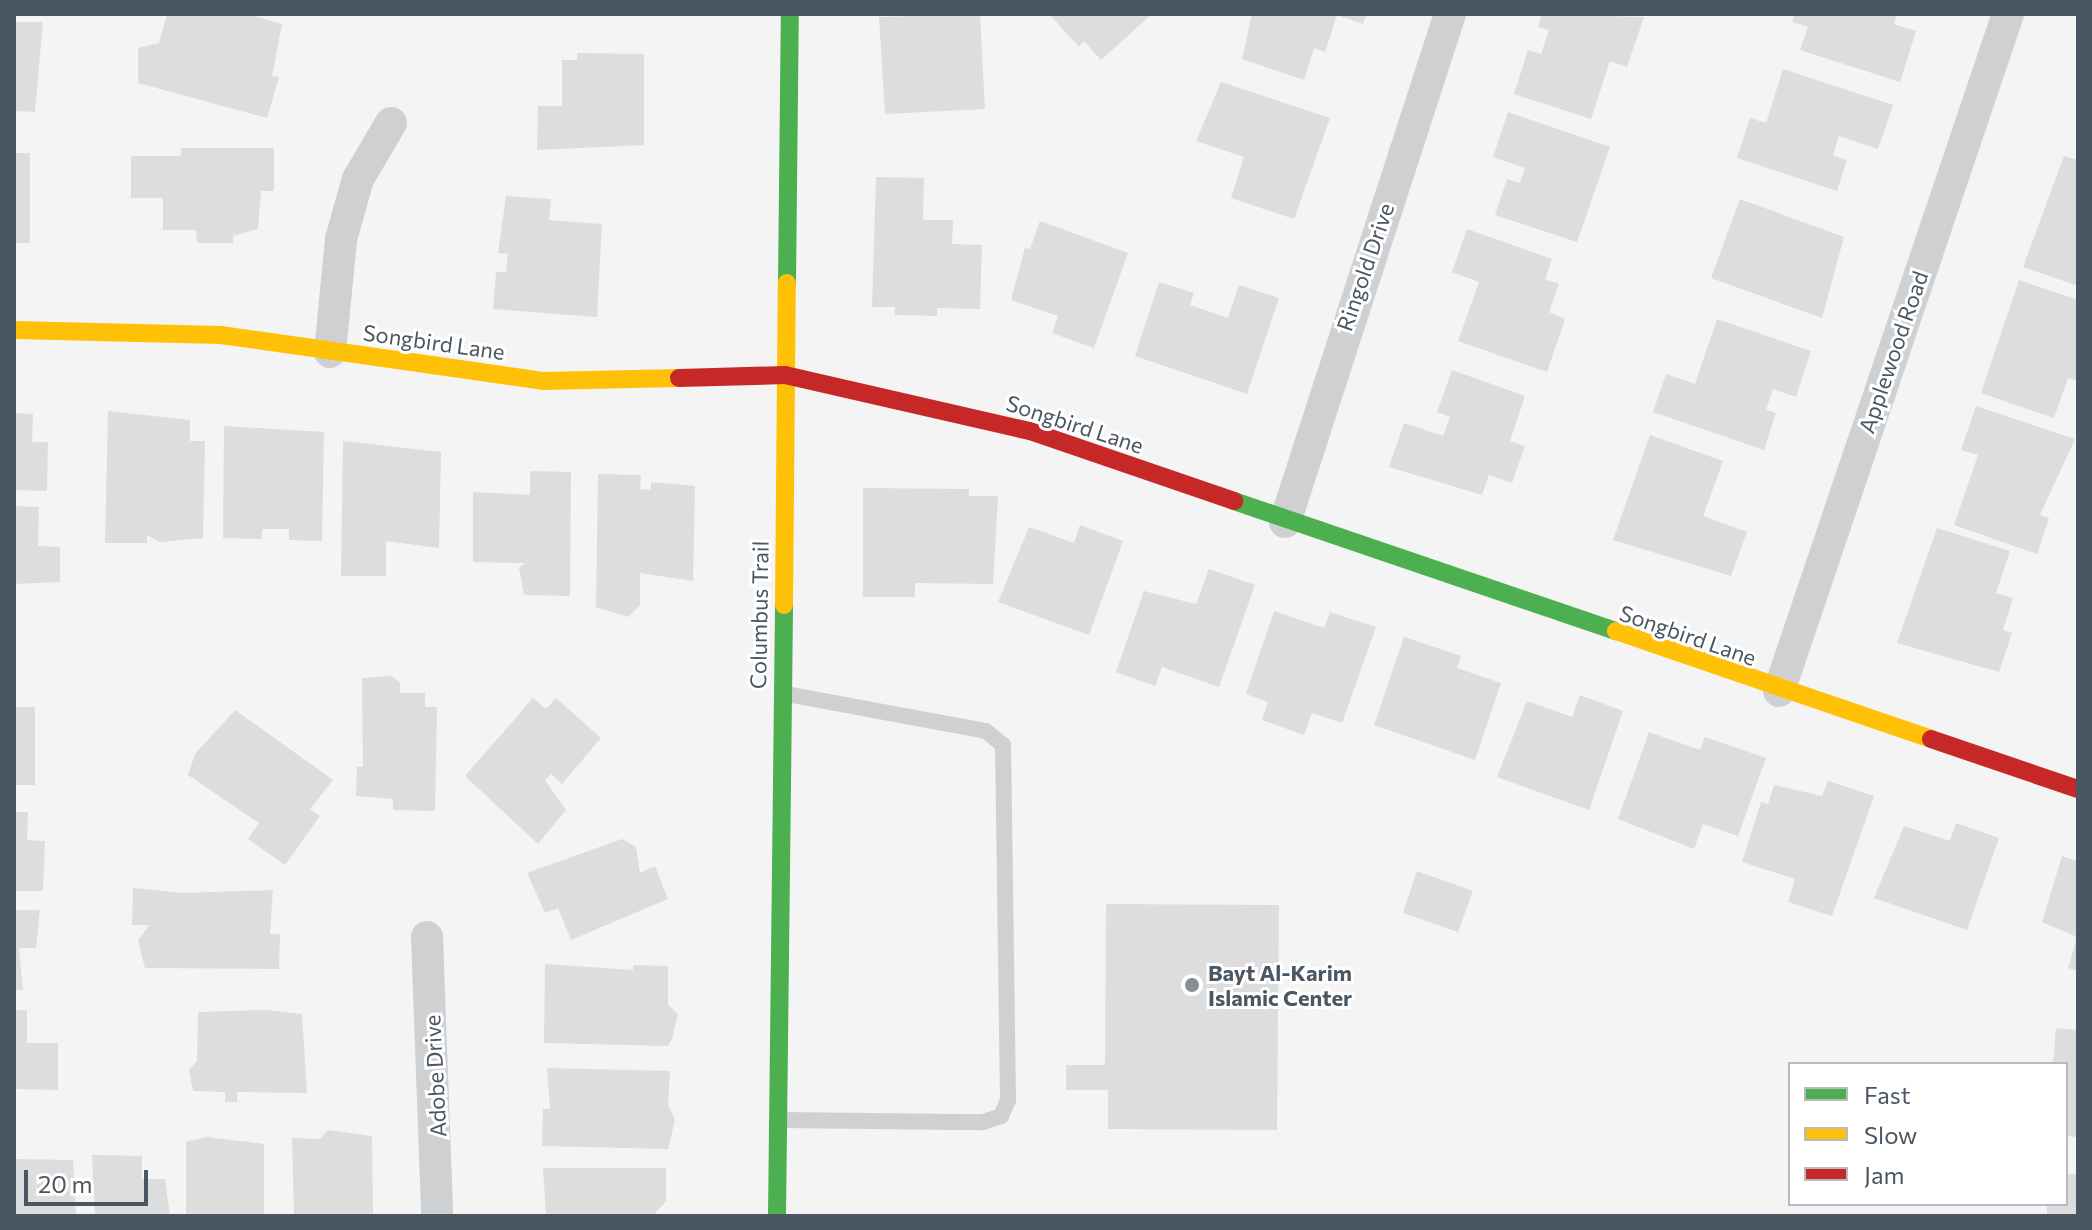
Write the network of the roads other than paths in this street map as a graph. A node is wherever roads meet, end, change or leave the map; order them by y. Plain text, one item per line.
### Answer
1 (790, 14) edge
2 (1450, 14) edge
3 (2008, 14) edge
4 (391, 123) dead end
5 (14, 330) edge
6 (330, 352) junction
7 (785, 375) junction
8 (1285, 522) junction
9 (1779, 691) junction
10 (782, 693) junction
11 (2078, 789) edge
12 (427, 937) dead end
13 (778, 1120) junction
14 (437, 1216) edge
15 (777, 1216) edge

1 - 7 street, Columbus Trail
2 - 8 street, Ringold Drive
3 - 9 street, Applewood Road
4 - 6 street
5 - 6 street, Songbird Lane
6 - 7 street, Songbird Lane
7 - 8 street, Songbird Lane
7 - 10 street, Columbus Trail
8 - 9 street, Songbird Lane
9 - 11 street, Songbird Lane
10 - 13 street, Columbus Trail
10 - 13 lane
12 - 14 street, Adobe Drive
13 - 15 street, Columbus Trail

